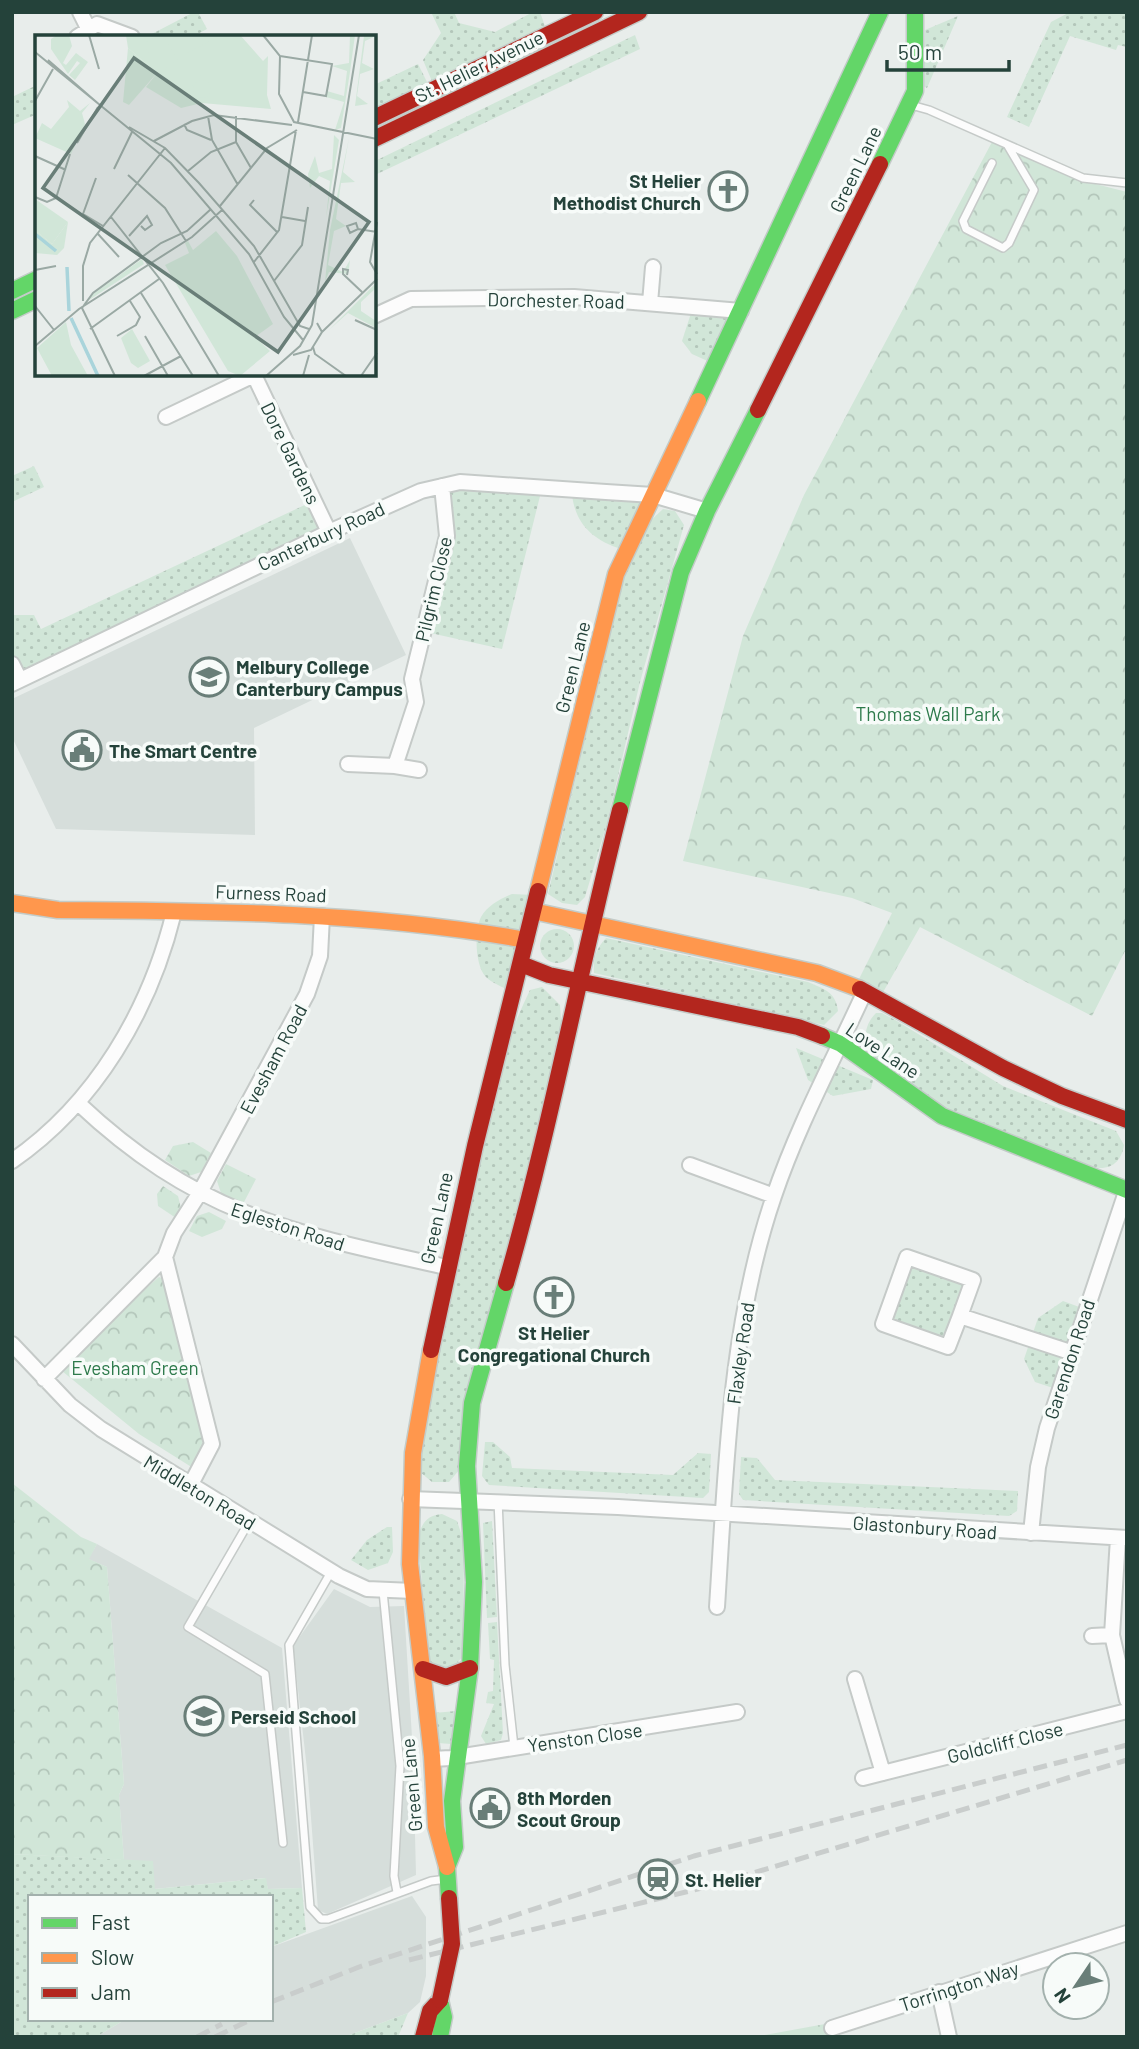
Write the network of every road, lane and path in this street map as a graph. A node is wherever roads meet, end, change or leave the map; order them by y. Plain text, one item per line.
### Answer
1 (80, 12) edge
2 (595, 12) edge
3 (639, 12) edge
4 (880, 12) edge
5 (915, 12) edge
6 (83, 33) edge
7 (127, 35) edge
8 (910, 105) junction
9 (376, 117) edge
10 (376, 138) edge
11 (1008, 146) junction
12 (992, 163) dead end
13 (1127, 183) edge
14 (653, 267) dead end
15 (35, 280) edge
16 (12, 290) edge
17 (35, 300) edge
18 (650, 303) junction
19 (12, 311) edge
20 (741, 311) junction
21 (376, 315) edge
22 (253, 376) edge
23 (255, 376) edge
24 (166, 417) dead end
25 (442, 486) junction
26 (653, 495) junction
27 (707, 511) junction
28 (329, 532) junction
29 (12, 664) edge
30 (16, 682) edge
31 (348, 764) dead end
32 (395, 766) junction
33 (419, 771) dead end
34 (12, 903) edge
35 (533, 911) junction
36 (174, 912) junction
37 (322, 916) junction
38 (591, 924) junction
39 (526, 940) junction
40 (521, 964) junction
41 (579, 980) junction
42 (865, 991) junction
43 (841, 1044) junction
44 (78, 1103) junction
45 (1127, 1120) edge
46 (12, 1161) edge
47 (690, 1165) dead end
48 (1127, 1189) edge
49 (199, 1194) junction
50 (774, 1196) junction
51 (165, 1257) junction
52 (446, 1267) junction
53 (960, 1316) junction
54 (12, 1345) edge
55 (1070, 1352) junction
56 (44, 1379) junction
57 (190, 1486) junction
58 (410, 1500) junction
59 (499, 1500) junction
60 (469, 1501) junction
61 (723, 1513) junction
62 (249, 1522) junction
63 (1031, 1533) junction
64 (1123, 1538) edge
65 (331, 1572) junction
66 (383, 1591) junction
67 (413, 1591) junction
68 (717, 1606) dead end
69 (1112, 1635) junction
70 (1092, 1636) dead end
71 (470, 1668) junction
72 (422, 1669) junction
73 (855, 1679) dead end
74 (1127, 1700) edge
75 (1127, 1711) edge
76 (737, 1712) dead end
77 (514, 1747) junction
78 (457, 1757) junction
79 (432, 1759) junction
80 (883, 1773) junction
81 (863, 1778) dead end
82 (283, 1843) dead end
83 (448, 1873) junction
84 (397, 1892) junction
85 (1127, 1933) edge
86 (939, 1992) junction
87 (440, 2000) junction
88 (832, 2028) dead end
89 (423, 2037) edge
90 (440, 2037) edge
91 (949, 2037) edge

1 - 6 street
2 - 9 main road, St. Helier Avenue
3 - 10 main road, St. Helier Avenue
4 - 20 main road, Green Lane
5 - 8 main road, Green Lane
6 - 7 street
8 - 11 lane
8 - 27 main road, Green Lane
11 - 12 lane
11 - 13 lane
14 - 18 street
15 - 16 main road
17 - 19 main road
18 - 20 street, Dorchester Road
18 - 21 street, Dorchester Road
20 - 26 main road, Green Lane
22 - 24 street
23 - 28 street, Dore Gardens
25 - 26 street, Canterbury Road
25 - 28 street, Canterbury Road
25 - 32 street, Pilgrim Close
26 - 27 street, Canterbury Road
26 - 35 main road, Green Lane
27 - 38 main road, Green Lane
28 - 30 street, Canterbury Road
29 - 30 street
31 - 32 street
32 - 33 street
34 - 36 main road, Furness Road
35 - 38 main road, Love Lane
35 - 39 main road, Green Lane
36 - 37 main road, Furness Road
36 - 44 street
37 - 39 main road, Furness Road
37 - 49 street, Evesham Road
38 - 41 main road, Green Lane
38 - 42 main road, Love Lane
39 - 40 main road, Green Lane
40 - 41 main road, Love Lane
40 - 52 main road, Green Lane
41 - 43 main road, Love Lane
41 - 60 main road, Green Lane
42 - 43 street, Flaxley Road
42 - 45 main road, Love Lane
43 - 48 main road, Love Lane
43 - 50 street, Flaxley Road
44 - 46 street
44 - 49 street, Egleston Road
47 - 50 street
48 - 55 street, Garendon Road
49 - 51 street
49 - 52 street, Egleston Road
50 - 61 street, Flaxley Road
51 - 56 street
51 - 57 street
52 - 58 main road, Green Lane
53 - 53 street
53 - 55 street
54 - 56 street, Middleton Road
55 - 63 street, Garendon Road
56 - 57 street, Middleton Road
57 - 62 street, Middleton Road
58 - 60 street, Glastonbury Road
58 - 67 main road, Green Lane
59 - 60 street, Glastonbury Road
59 - 61 street, Glastonbury Road
59 - 77 lane
60 - 71 main road, Green Lane
61 - 63 street, Glastonbury Road
61 - 68 street
62 - 65 street, Middleton Road
62 - 82 lane
63 - 64 street, Glastonbury Road
64 - 69 street
65 - 66 street, Middleton Road
65 - 84 lane
66 - 67 street, Middleton Road
66 - 84 lane
67 - 72 main road, Green Lane
69 - 70 street
69 - 74 street
71 - 72 main road
71 - 78 main road, Green Lane
72 - 79 main road, Green Lane
73 - 80 street
75 - 80 street, Goldcliff Close
76 - 77 street, Yenston Close
77 - 78 street, Yenston Close
78 - 79 street, Yenston Close
78 - 83 main road, Green Lane
79 - 83 main road, Green Lane
80 - 81 street, Goldcliff Close
83 - 84 lane
83 - 87 main road, bridge
85 - 86 street, Torrington Way
86 - 88 street, Torrington Way
86 - 91 street
87 - 89 main road
87 - 90 main road

